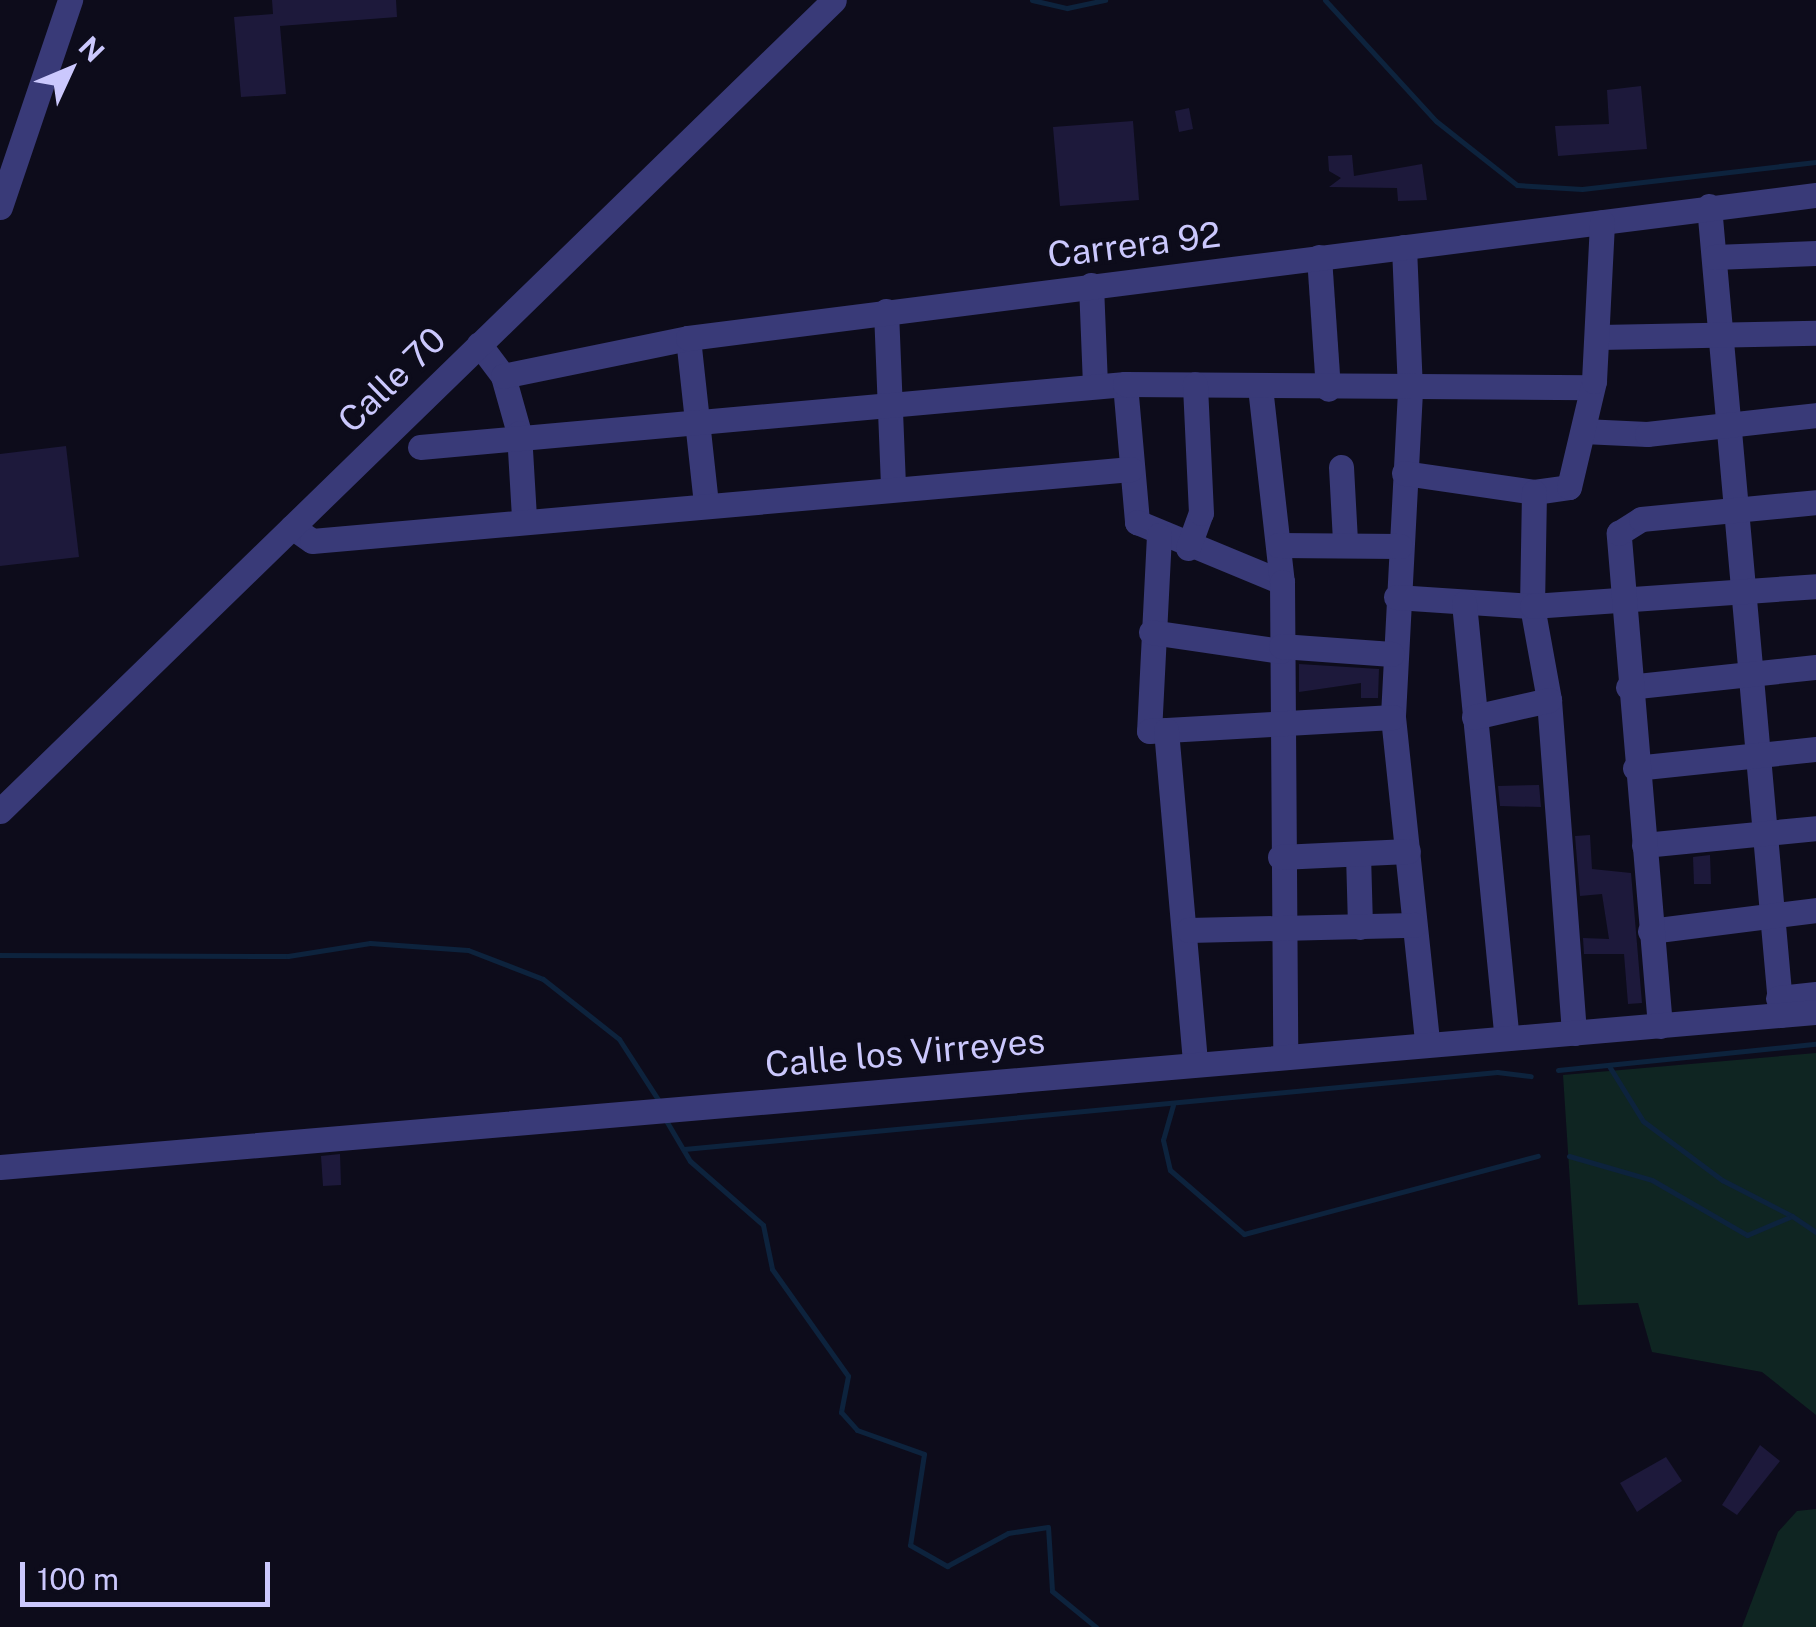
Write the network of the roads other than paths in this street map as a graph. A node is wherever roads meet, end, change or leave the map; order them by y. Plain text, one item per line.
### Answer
1 (70, 0) edge
2 (834, 0) edge
3 (1816, 195) edge
4 (1709, 206) junction
5 (0, 208) edge
6 (1602, 222) junction
7 (1404, 247) junction
8 (1816, 252) edge
9 (1714, 257) junction
10 (1319, 258) junction
11 (1092, 285) junction
12 (886, 311) junction
13 (1816, 333) edge
14 (1599, 337) junction
15 (688, 338) junction
16 (1723, 340) junction
17 (479, 344) junction
18 (503, 376) junction
19 (1125, 384) junction
20 (1194, 384) junction
21 (1095, 386) junction
22 (1590, 387) junction
23 (1260, 388) junction
24 (1328, 390) junction
25 (1410, 391) junction
26 (889, 399) junction
27 (1816, 414) edge
28 (702, 418) junction
29 (1731, 428) junction
30 (1583, 431) junction
31 (519, 433) junction
32 (420, 447) dead end
33 (1341, 467) dead end
34 (1130, 469) junction
35 (1404, 473) junction
36 (893, 488) junction
37 (1534, 492) junction
38 (1816, 502) edge
39 (706, 503) junction
40 (1737, 514) junction
41 (524, 518) junction
42 (292, 527) junction
43 (1158, 535) junction
44 (1345, 540) junction
45 (1278, 546) junction
46 (1400, 546) junction
47 (1188, 548) junction
48 (1282, 582) junction
49 (1816, 586) edge
50 (1742, 595) junction
51 (1396, 597) junction
52 (1625, 602) junction
53 (1464, 603) junction
54 (1532, 606) junction
55 (1151, 632) junction
56 (1281, 648) junction
57 (1392, 654) junction
58 (1816, 667) edge
59 (1748, 672) junction
60 (1628, 688) junction
61 (1549, 700) junction
62 (1393, 717) junction
63 (1474, 717) junction
64 (1277, 718) junction
65 (1166, 730) junction
66 (1816, 749) edge
67 (1755, 754) junction
68 (1636, 768) junction
69 (0, 811) edge
70 (1816, 828) edge
71 (1764, 833) junction
72 (1644, 845) junction
73 (1408, 851) junction
74 (1358, 854) junction
75 (1280, 857) junction
76 (1816, 910) edge
77 (1773, 914) junction
78 (1414, 925) junction
79 (1360, 927) junction
80 (1278, 928) junction
81 (1188, 930) junction
82 (1650, 930) junction
83 (1816, 994) edge
84 (1780, 1007) junction
85 (1816, 1012) edge
86 (1660, 1026) junction
87 (1574, 1033) junction
88 (1506, 1035) junction
89 (1427, 1040) junction
90 (1284, 1051) junction
91 (1195, 1063) junction
92 (0, 1166) edge

1 - 5 street
2 - 17 street, Calle 70
3 - 4 street, Carrera 92
4 - 6 street, Carrera 92
4 - 9 street
6 - 7 street, Carrera 92
6 - 14 street
7 - 10 street, Carrera 92
7 - 25 street
8 - 9 street
9 - 16 street
10 - 11 street, Carrera 92
10 - 24 street
11 - 12 street, Carrera 92
11 - 21 street
12 - 15 street, Carrera 92
12 - 26 street
13 - 16 street
14 - 16 street
14 - 22 street
15 - 18 street, Carrera 92
15 - 28 street
16 - 29 street
17 - 18 street
17 - 42 street, Calle 70
18 - 31 street
19 - 20 street
19 - 21 street
19 - 34 street
20 - 23 street
20 - 47 street
21 - 26 street
22 - 25 street
22 - 30 street
23 - 24 street
23 - 45 street
24 - 25 street
25 - 35 street
26 - 28 street
26 - 36 street
27 - 29 street
28 - 31 street
28 - 39 street
29 - 30 street
29 - 40 street
30 - 37 street
31 - 32 street
31 - 41 street
33 - 44 street
34 - 36 street
34 - 43 street
35 - 37 street
35 - 46 street
36 - 39 street
37 - 54 street
38 - 40 street
39 - 41 street
40 - 50 street
40 - 52 street
41 - 42 street
42 - 69 street, Calle 70
43 - 47 street
43 - 55 street
44 - 45 street
44 - 46 street
45 - 48 street
46 - 51 street
47 - 48 street
48 - 56 street
49 - 50 street
50 - 52 street
50 - 59 street
51 - 53 street
51 - 57 street
52 - 54 street
52 - 60 street
53 - 54 street
53 - 63 street
54 - 61 street
55 - 56 street
55 - 65 street
56 - 57 street
56 - 64 street
57 - 62 street
58 - 59 street
59 - 60 street
59 - 67 street
60 - 68 street
61 - 63 street
61 - 87 street
62 - 64 street
62 - 73 street
63 - 88 street
64 - 65 street
64 - 75 street
65 - 81 street
66 - 67 street
67 - 68 street
67 - 71 street
68 - 72 street
70 - 71 street
71 - 72 street
71 - 77 street
72 - 82 street
73 - 74 street
73 - 78 street
74 - 75 street
74 - 79 street
75 - 80 street
76 - 77 street
77 - 82 street
77 - 84 street
78 - 79 street
78 - 89 street
79 - 80 street
80 - 81 street
80 - 90 street
81 - 91 street
82 - 86 street
83 - 84 street
84 - 85 street, Calle los Virreyes
84 - 86 street, Calle los Virreyes
86 - 87 street, Calle los Virreyes
87 - 88 street, Calle los Virreyes
88 - 89 street, Calle los Virreyes
89 - 90 street, Calle los Virreyes
90 - 91 street, Calle los Virreyes
91 - 92 street, Calle los Virreyes

